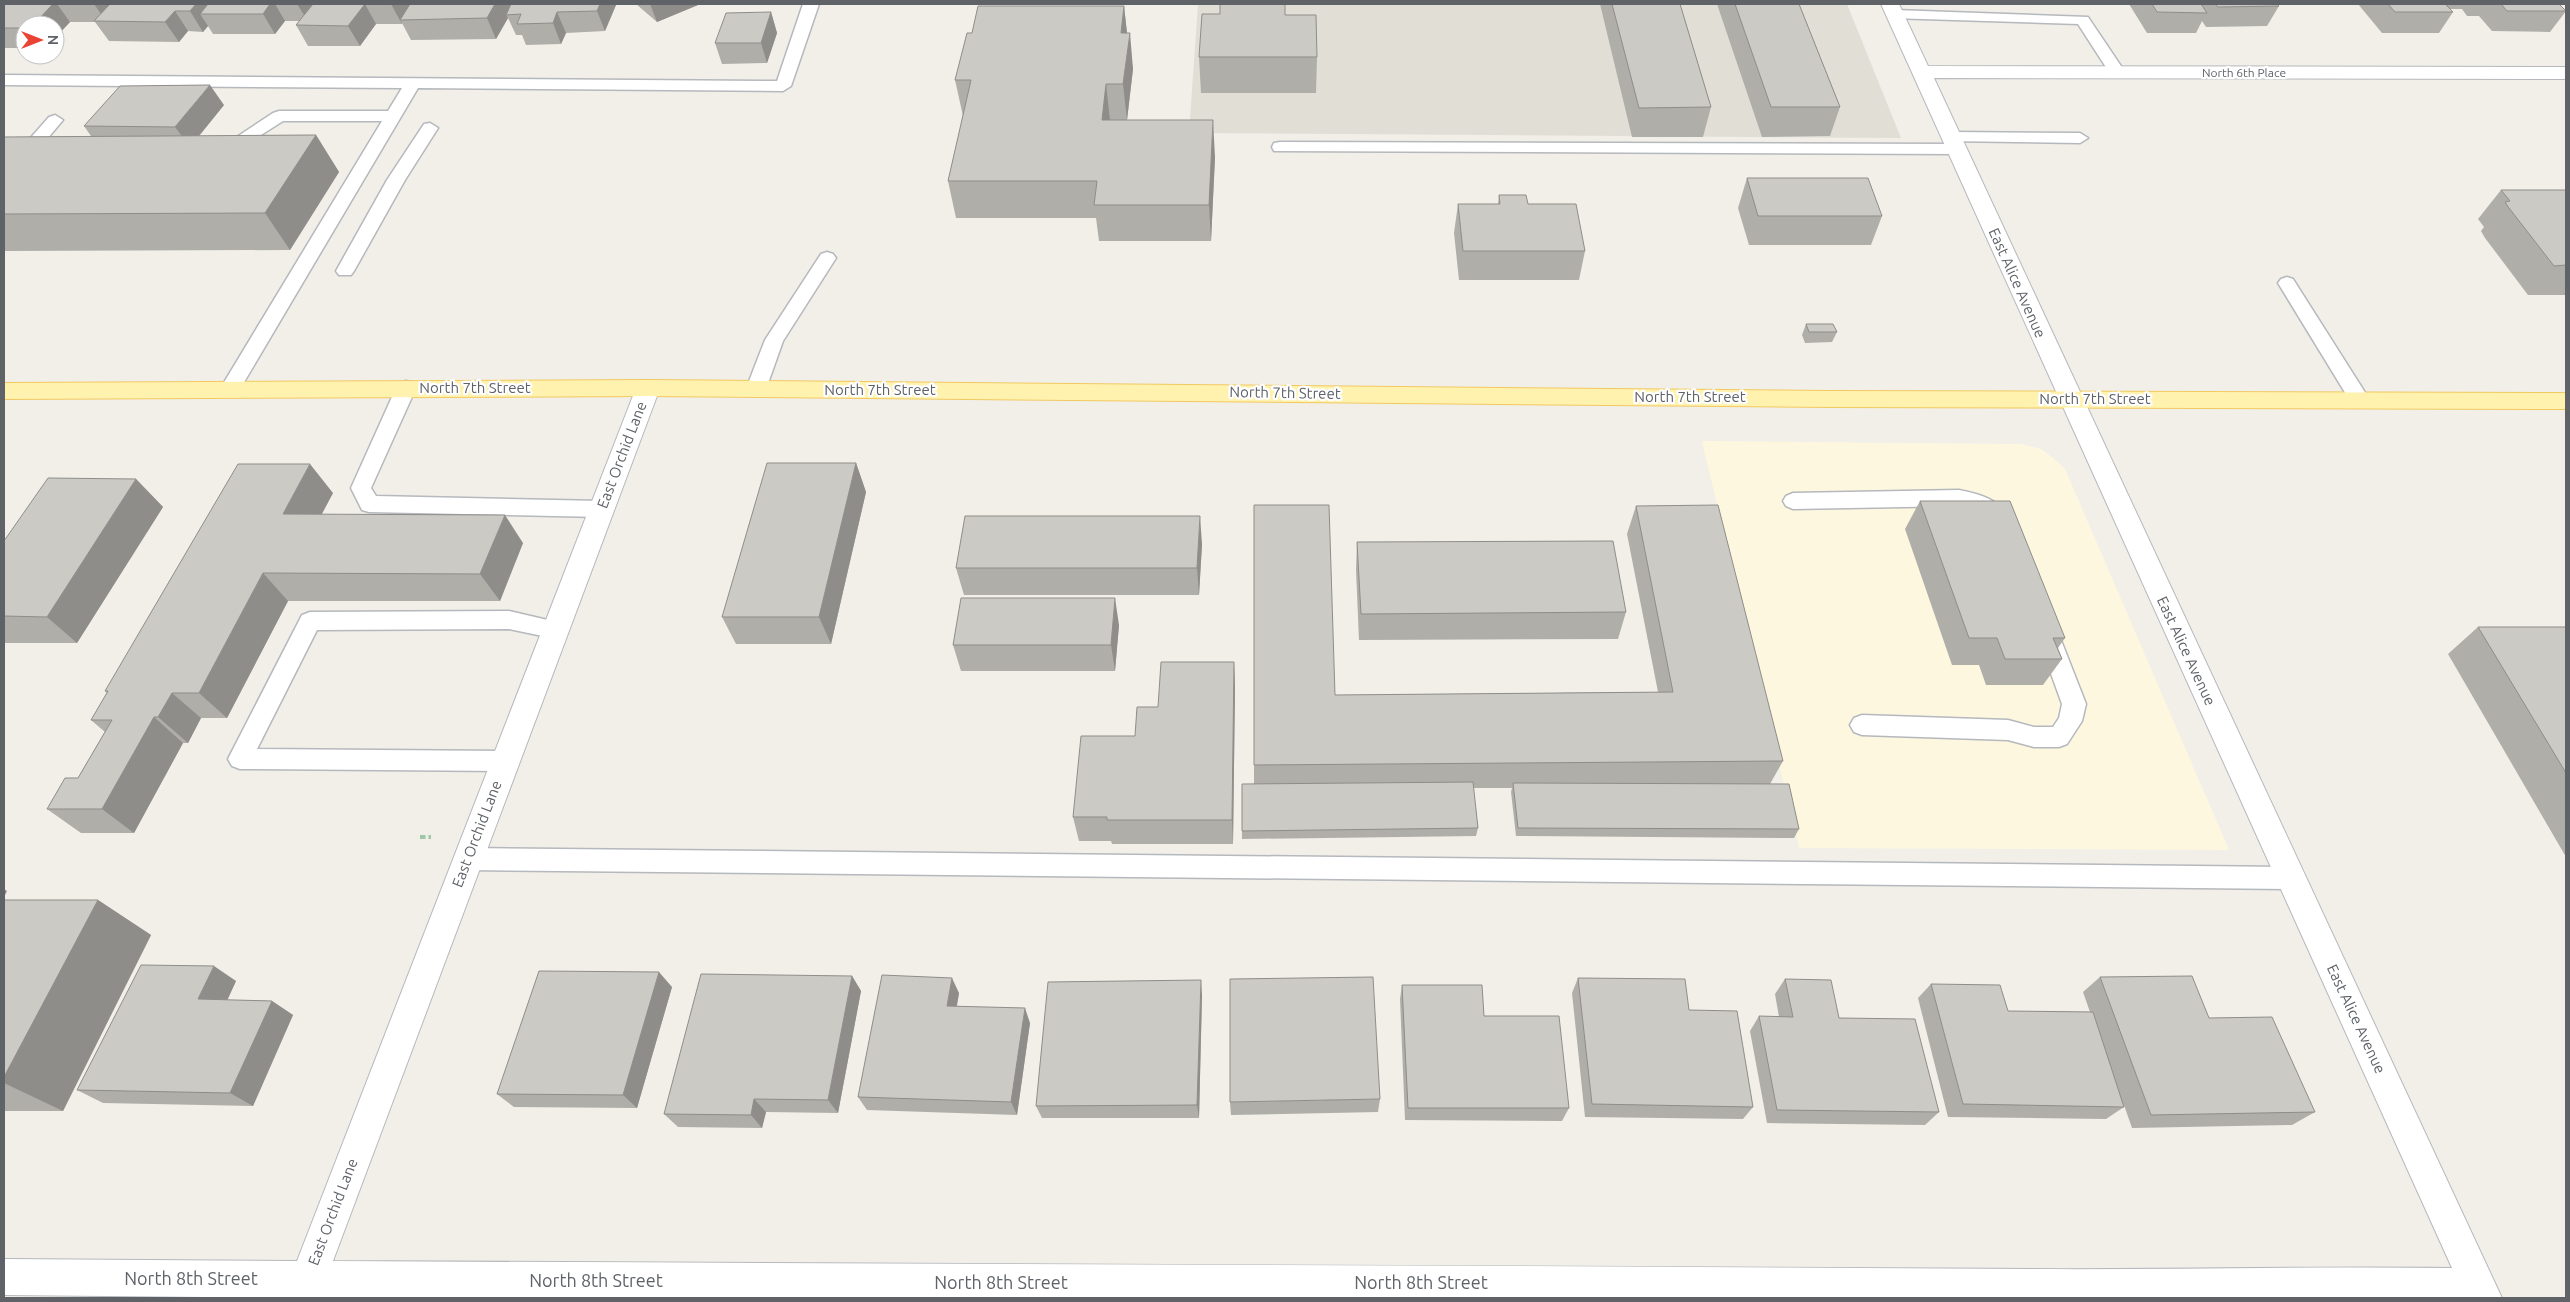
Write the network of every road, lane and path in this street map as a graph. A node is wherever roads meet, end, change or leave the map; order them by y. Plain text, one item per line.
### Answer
1 (811, 4) edge
2 (1892, 9) edge
3 (1921, 72) junction
4 (2117, 72) junction
5 (2566, 73) edge
6 (4, 80) edge
7 (414, 82) junction
8 (394, 116) junction
9 (56, 120) dead end
10 (430, 128) dead end
11 (2080, 138) dead end
12 (1954, 143) junction
13 (1280, 147) dead end
14 (209, 154) edge
15 (45, 155) edge
16 (827, 258) dead end
17 (345, 271) dead end
18 (2287, 283) dead end
19 (406, 388) junction
20 (648, 388) junction
21 (230, 389) junction
22 (756, 389) junction
23 (4, 391) edge
24 (2359, 399) junction
25 (2070, 400) junction
26 (2566, 401) edge
27 (1793, 501) dead end
28 (601, 509) junction
29 (2008, 536) edge
30 (2041, 616) edge
31 (556, 630) junction
32 (1862, 725) dead end
33 (505, 761) junction
34 (468, 859) junction
35 (2291, 878) junction
36 (4, 1277) edge
37 (304, 1289) edge
38 (748, 1290) edge
39 (1603, 1290) edge
40 (1165, 1291) edge
41 (2033, 1293) edge
42 (2481, 1293) edge

1 - 7 lane
2 - 3 street, East Alice Avenue
2 - 4 lane
3 - 4 street, North 6th Place
3 - 12 street, East Alice Avenue
4 - 5 street, North 6th Place
6 - 7 lane
7 - 8 lane
8 - 14 lane
8 - 21 lane
9 - 15 lane
10 - 17 lane
11 - 12 lane
12 - 13 lane
12 - 25 street, East Alice Avenue
16 - 22 lane
18 - 24 lane
19 - 20 main road, North 7th Street
19 - 21 main road, North 7th Street
19 - 28 lane
20 - 22 main road, North 7th Street
20 - 28 street, East Orchid Lane
21 - 23 main road, North 7th Street
22 - 25 main road, North 7th Street
24 - 25 main road, North 7th Street
24 - 26 main road, North 7th Street
25 - 35 street, East Alice Avenue
27 - 29 lane
28 - 31 street, East Orchid Lane
30 - 32 lane
31 - 33 street, East Orchid Lane
31 - 33 lane
33 - 34 street, East Orchid Lane
34 - 35 lane
34 - 37 street, East Orchid Lane
35 - 42 street, East Alice Avenue
36 - 37 street, North 8th Street
37 - 38 street, North 8th Street
38 - 40 street, North 8th Street
39 - 40 street, North 8th Street
39 - 41 street, North 8th Street
41 - 42 street, North 8th Street

